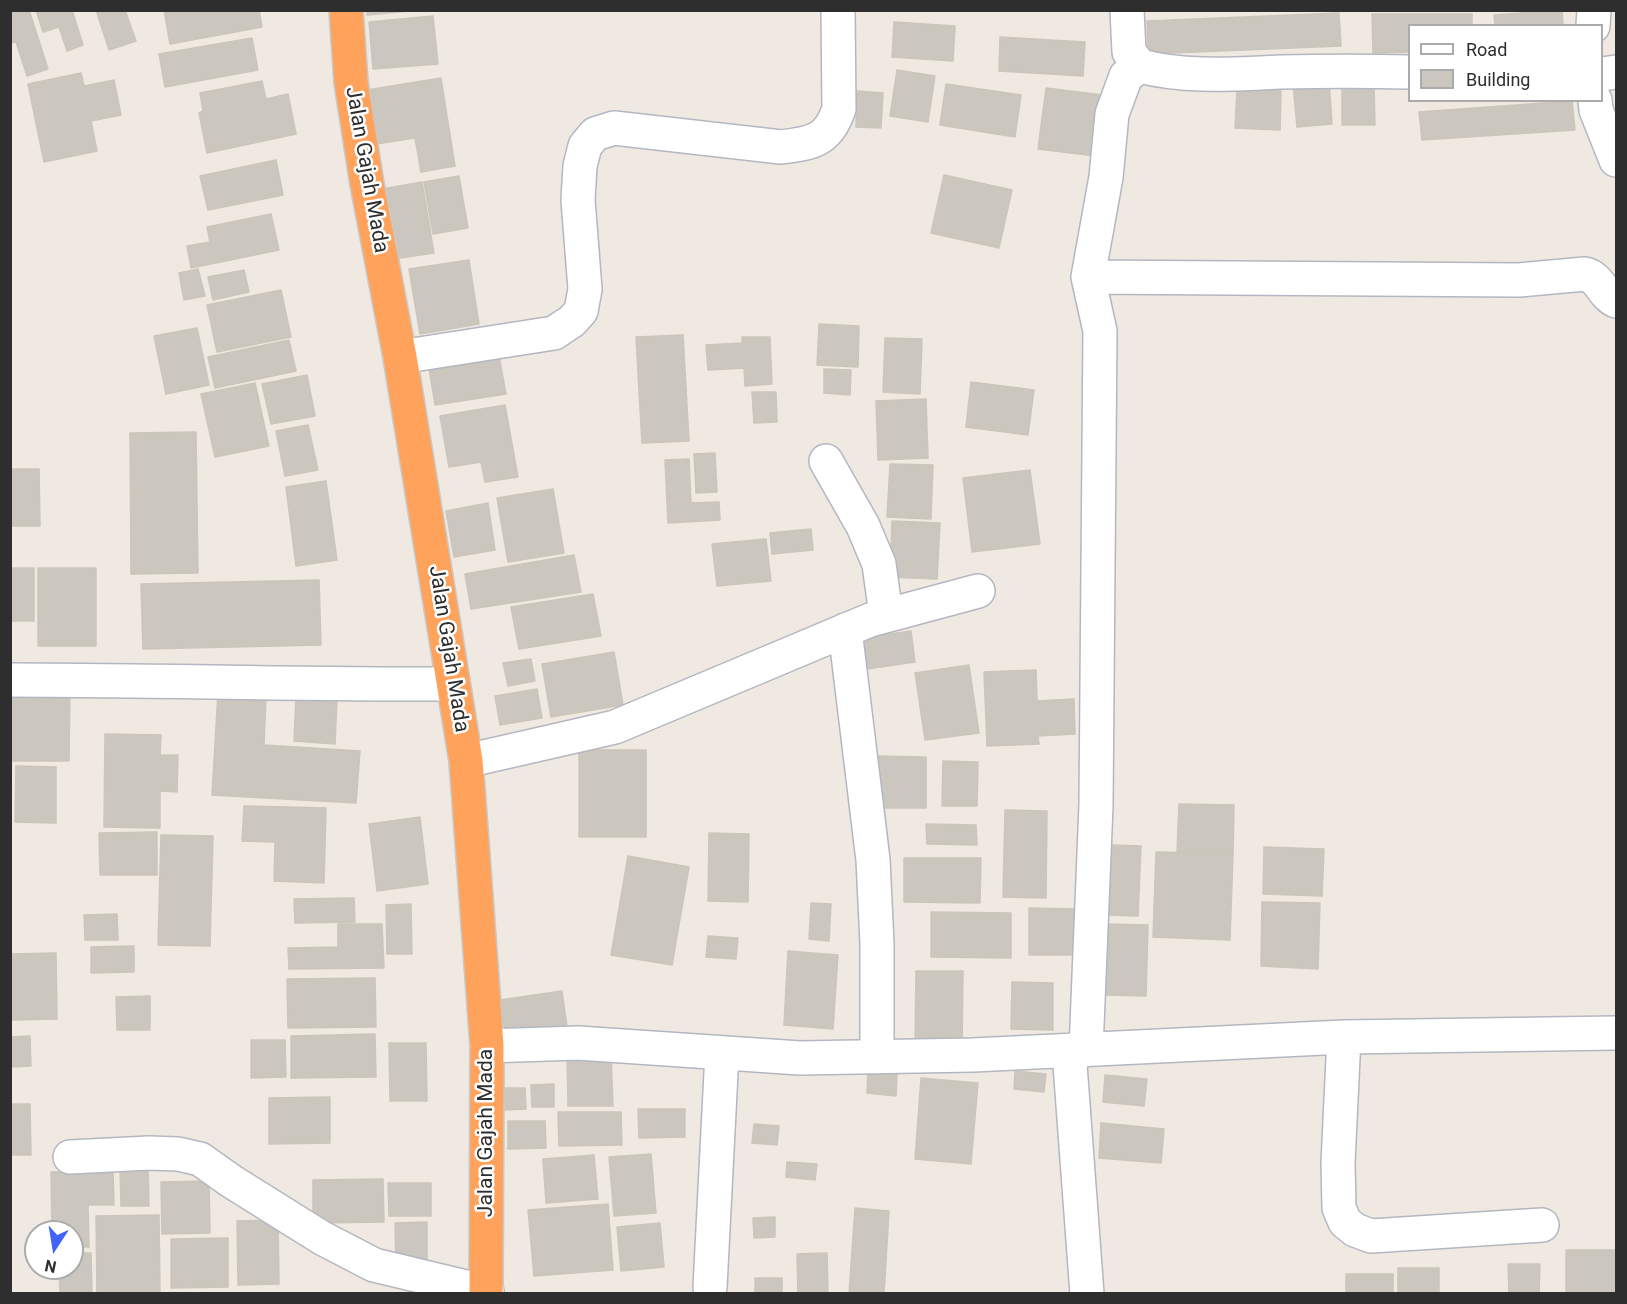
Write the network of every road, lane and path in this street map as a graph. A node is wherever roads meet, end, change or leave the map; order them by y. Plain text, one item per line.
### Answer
1 (346, 10) edge
2 (838, 10) edge
3 (1127, 10) edge
4 (1140, 66) junction
5 (1408, 72) edge
6 (1596, 102) edge
7 (1617, 160) edge
8 (1088, 278) junction
9 (1617, 301) edge
10 (400, 357) junction
11 (826, 461) dead end
12 (978, 591) dead end
13 (886, 615) junction
14 (845, 630) junction
15 (10, 680) edge
16 (453, 684) junction
17 (466, 761) junction
18 (1617, 1033) edge
19 (1344, 1037) junction
20 (487, 1046) junction
21 (1078, 1050) junction
22 (722, 1053) junction
23 (877, 1057) junction
24 (70, 1157) dead end
25 (1542, 1225) dead end
26 (710, 1287) dead end
27 (487, 1293) edge
28 (1087, 1293) edge

1 - 10 highway, Jalan Gajah Mada
2 - 10 street
3 - 4 street
4 - 5 street
4 - 8 street
6 - 7 street
8 - 9 street
8 - 21 street
10 - 16 highway, Jalan Gajah Mada
11 - 13 street
12 - 13 street
13 - 14 street
14 - 17 street
14 - 23 street
15 - 16 street
16 - 17 highway, Jalan Gajah Mada
17 - 20 highway, Jalan Gajah Mada
18 - 19 street
19 - 21 street
19 - 25 street
20 - 22 street
20 - 27 highway, Jalan Gajah Mada
21 - 23 street
21 - 28 street
22 - 23 street
22 - 26 street
24 - 27 street

